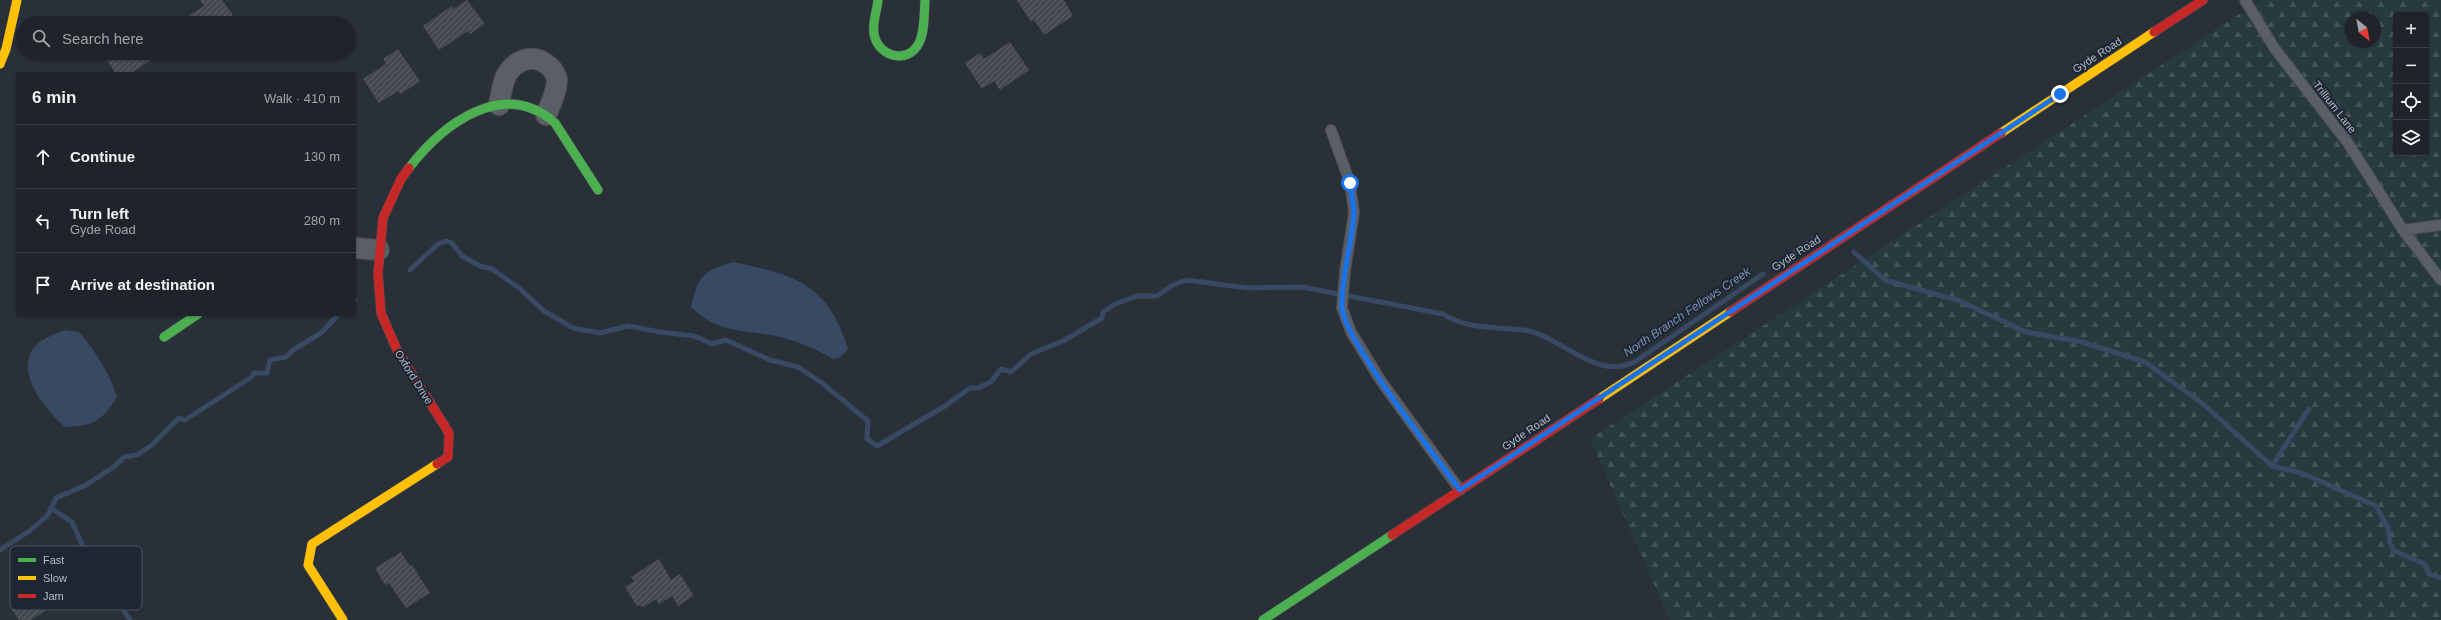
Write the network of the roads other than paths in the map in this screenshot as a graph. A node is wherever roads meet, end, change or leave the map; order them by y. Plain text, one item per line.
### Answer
1 (17, 0) edge
2 (878, 0) edge
3 (926, 0) edge
4 (2203, 0) edge
5 (2245, 0) edge
6 (0, 64) edge
7 (499, 105) junction
8 (546, 115) junction
9 (1331, 130) dead end
10 (598, 190) dead end
11 (2441, 225) edge
12 (2403, 230) junction
13 (356, 248) edge
14 (378, 250) junction
15 (2441, 280) edge
16 (195, 316) edge
17 (164, 337) dead end
18 (1460, 490) junction
19 (343, 620) edge
20 (1263, 620) edge

1 - 6 street
2 - 3 street
4 - 18 street, Gyde Road
5 - 12 lane, Trillium Lane
7 - 8 street, Oxford Drive
7 - 8 street
7 - 14 street, Oxford Drive
8 - 10 street, Oxford Drive
9 - 18 lane
11 - 12 lane
12 - 15 lane, Trillium Lane
13 - 14 street
14 - 19 street, Oxford Drive
16 - 17 street
18 - 20 street, Gyde Road

